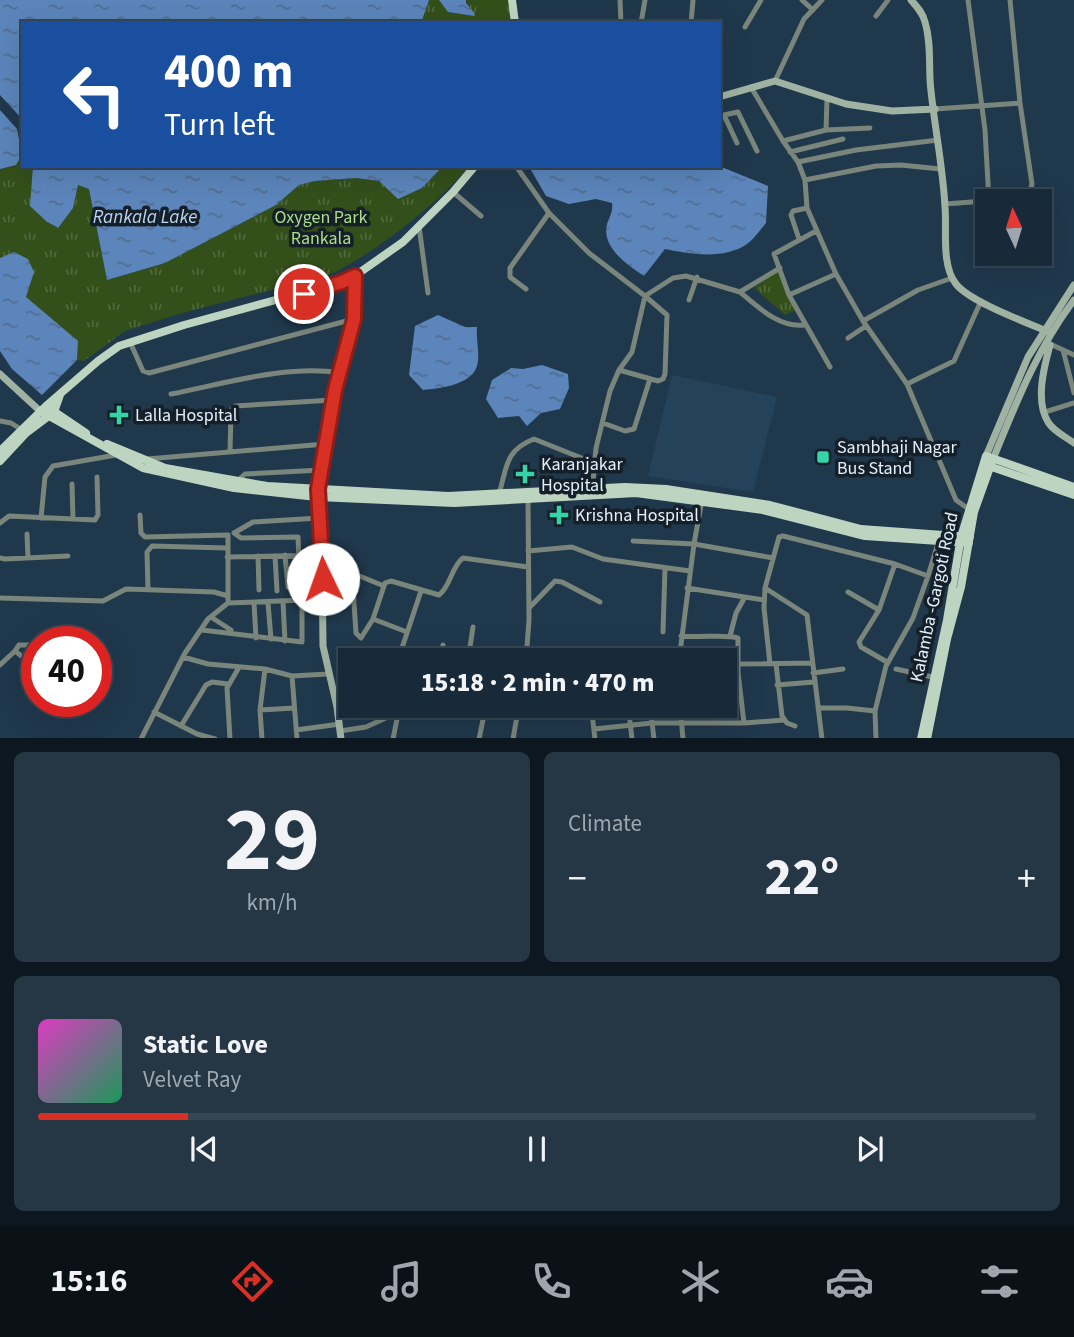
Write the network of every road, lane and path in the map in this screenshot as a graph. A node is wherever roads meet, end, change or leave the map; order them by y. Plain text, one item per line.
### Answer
1 (512, 0) edge
2 (620, 0) edge
3 (645, 0) edge
4 (693, 0) edge
5 (761, 0) edge
6 (802, 0) edge
7 (822, 0) edge
8 (888, 0) edge
9 (911, 0) edge
10 (968, 0) edge
11 (1010, 0) edge
12 (813, 10) junction
13 (876, 16) dead end
14 (515, 21) edge
15 (621, 21) edge
16 (641, 21) edge
17 (691, 21) edge
18 (745, 27) dead end
19 (775, 81) junction
20 (751, 87) junction
21 (721, 96) edge
22 (827, 99) junction
23 (1020, 103) junction
24 (982, 106) junction
25 (935, 109) junction
26 (722, 115) edge
27 (870, 128) dead end
28 (826, 130) junction
29 (844, 139) dead end
30 (938, 140) junction
31 (783, 141) junction
32 (737, 143) dead end
33 (757, 151) dead end
34 (790, 152) junction
35 (798, 162) junction
36 (473, 168) edge
37 (517, 168) edge
38 (940, 169) junction
39 (806, 180) junction
40 (988, 189) edge
41 (1032, 189) edge
42 (453, 192) junction
43 (975, 202) edge
44 (945, 204) junction
45 (807, 208) junction
46 (549, 213) junction
47 (481, 216) dead end
48 (419, 226) junction
49 (816, 232) junction
50 (799, 239) junction
51 (780, 268) junction
52 (836, 274) junction
53 (355, 276) junction
54 (697, 277) junction
55 (952, 278) junction
56 (526, 289) dead end
57 (1073, 290) edge
58 (740, 292) junction
59 (428, 293) dead end
60 (789, 295) junction
61 (645, 296) junction
62 (689, 300) dead end
63 (1074, 300) edge
64 (981, 301) junction
65 (354, 319) junction
66 (864, 323) junction
67 (804, 326) junction
68 (1048, 332) junction
69 (848, 338) dead end
70 (130, 342) junction
71 (1048, 343) junction
72 (1063, 350) junction
73 (1074, 355) edge
74 (830, 366) dead end
75 (619, 370) junction
76 (340, 373) junction
77 (0, 374) edge
78 (649, 379) junction
79 (907, 384) junction
80 (1074, 393) edge
81 (60, 394) junction
82 (171, 394) dead end
83 (333, 400) junction
84 (1074, 403) edge
85 (40, 407) junction
86 (1045, 412) junction
87 (52, 415) junction
88 (0, 421) edge
89 (603, 423) junction
90 (24, 431) junction
91 (1074, 443) edge
92 (325, 444) junction
93 (0, 451) edge
94 (230, 452) junction
95 (116, 455) junction
96 (139, 459) junction
97 (0, 461) edge
98 (988, 461) junction
99 (594, 463) junction
100 (322, 470) junction
101 (97, 477) dead end
102 (236, 482) junction
103 (72, 484) dead end
104 (1074, 487) edge
105 (592, 492) junction
106 (318, 493) junction
107 (499, 494) junction
108 (528, 494) junction
109 (1074, 495) edge
110 (703, 497) junction
111 (971, 511) junction
112 (140, 515) dead end
113 (41, 518) junction
114 (319, 518) junction
115 (73, 519) junction
116 (0, 523) edge
117 (27, 534) dead end
118 (231, 534) junction
119 (939, 539) junction
120 (965, 540) junction
121 (633, 541) dead end
122 (694, 544) junction
123 (227, 548) junction
124 (528, 551) junction
125 (258, 555) junction
126 (275, 555) junction
127 (285, 555) junction
128 (299, 555) junction
129 (322, 555) junction
130 (68, 556) dead end
131 (227, 557) junction
132 (0, 558) edge
133 (28, 558) junction
134 (773, 558) junction
135 (895, 564) junction
136 (528, 567) junction
137 (665, 568) junction
138 (690, 571) junction
139 (928, 576) junction
140 (384, 586) junction
141 (288, 587) dead end
142 (300, 587) dead end
143 (687, 587) junction
144 (765, 589) junction
145 (148, 590) junction
146 (259, 590) dead end
147 (277, 590) dead end
148 (421, 591) junction
149 (848, 592) dead end
150 (745, 597) junction
151 (0, 598) edge
152 (354, 598) junction
153 (323, 599) junction
154 (228, 600) junction
155 (764, 600) junction
156 (302, 601) junction
157 (282, 602) junction
158 (600, 602) dead end
159 (254, 603) junction
160 (268, 603) junction
161 (529, 608) junction
162 (879, 610) junction
163 (211, 617) junction
164 (373, 619) junction
165 (473, 627) dead end
166 (231, 629) dead end
167 (202, 630) junction
168 (407, 632) junction
169 (663, 632) dead end
170 (681, 636) junction
171 (730, 636) junction
172 (256, 638) junction
173 (279, 639) junction
174 (21, 645) edge
175 (443, 645) dead end
176 (402, 648) edge
177 (442, 648) edge
178 (470, 648) edge
179 (527, 648) edge
180 (680, 648) edge
181 (15, 651) junction
182 (21, 656) edge
183 (183, 657) junction
184 (887, 662) junction
185 (811, 663) junction
186 (738, 664) junction
187 (773, 664) junction
188 (0, 666) edge
189 (237, 669) junction
190 (265, 669) junction
191 (843, 669) dead end
192 (896, 669) dead end
193 (738, 672) joint
194 (813, 673) junction
195 (328, 674) junction
196 (292, 676) junction
197 (936, 678) junction
198 (814, 681) junction
199 (228, 684) junction
200 (778, 685) junction
201 (294, 708) junction
202 (818, 708) junction
203 (260, 710) junction
204 (875, 711) junction
205 (154, 712) junction
206 (388, 718) edge
207 (397, 718) edge
208 (483, 718) edge
209 (517, 718) edge
210 (593, 718) edge
211 (629, 718) edge
212 (651, 718) edge
213 (681, 718) edge
214 (784, 720) junction
215 (652, 723) junction
216 (744, 723) junction
217 (682, 724) junction
218 (630, 725) junction
219 (181, 726) junction
220 (795, 726) dead end
221 (594, 729) junction
222 (296, 730) junction
223 (340, 731) edge
224 (141, 738) edge
225 (215, 738) edge
226 (230, 738) edge
227 (262, 738) edge
228 (297, 738) edge
229 (393, 738) edge
230 (479, 738) edge
231 (513, 738) edge
232 (595, 738) edge
233 (632, 738) edge
234 (654, 738) edge
235 (683, 738) edge
236 (822, 738) edge
237 (876, 738) edge
238 (921, 738) edge
239 (927, 738) edge

1 - 14 main road
2 - 15 street
3 - 16 street
4 - 17 street
5 - 18 street
6 - 12 street
7 - 12 street
8 - 13 street
9 - 25 street
10 - 24 street
11 - 23 street
12 - 19 street
19 - 20 street
19 - 22 street
20 - 21 street
20 - 31 street
22 - 25 street
22 - 28 street
23 - 24 street
23 - 41 street
24 - 25 street
24 - 40 street
25 - 30 street
26 - 32 street
26 - 33 street
27 - 28 street
28 - 31 street
29 - 34 street
30 - 35 street
30 - 38 street
31 - 34 street
34 - 35 street
35 - 39 street
36 - 42 main road
37 - 46 street
38 - 39 street
38 - 44 street
39 - 45 street
42 - 47 street
42 - 48 main road
43 - 44 street
44 - 55 street
45 - 49 street
45 - 50 street
46 - 56 street
46 - 61 street
48 - 53 main road
48 - 59 street
49 - 50 street
49 - 52 street
50 - 51 street
51 - 58 street
51 - 60 street
52 - 60 street
52 - 66 street
53 - 65 street
53 - 70 main road
54 - 58 street
54 - 61 street
54 - 62 street
55 - 64 street
55 - 66 street
57 - 68 street, Kalamba -Gargoti Road
58 - 67 street
60 - 67 street
61 - 75 street
61 - 78 street
63 - 68 street, Kalamba -Gargoti Road
64 - 68 street
64 - 79 street
65 - 70 street
65 - 76 street
66 - 69 street
66 - 79 street
67 - 74 street
68 - 71 street, Kalamba -Gargoti Road
68 - 98 street, Kalamba -Gargoti Road
70 - 81 main road
71 - 72 street
71 - 86 street
71 - 98 street, Kalamba -Gargoti Road
72 - 73 street
72 - 80 street
75 - 78 street
75 - 89 street
76 - 82 street
76 - 83 street
77 - 85 street
78 - 89 street
79 - 111 street
81 - 85 main road
81 - 87 main road
83 - 92 street
83 - 94 street
84 - 86 street
85 - 87 main road
85 - 90 main road
86 - 91 street
87 - 90 main road
87 - 95 main road
87 - 96 main road
88 - 90 street
89 - 99 street
90 - 93 main road
90 - 97 main road
92 - 94 street
92 - 100 street
94 - 96 street
95 - 106 main road
95 - 113 street
96 - 102 main road
98 - 104 main road
98 - 109 main road
98 - 111 main road, Kalamba -Gargoti Road
99 - 105 street
99 - 107 street
100 - 102 street
100 - 106 street
101 - 115 street
102 - 106 main road
103 - 115 street
105 - 108 main road
105 - 108 main road
105 - 110 main road
106 - 107 main road
106 - 108 main road
106 - 114 street
107 - 108 main road
108 - 124 street
110 - 119 main road
110 - 122 street
111 - 120 main road, Kalamba -Gargoti Road
112 - 118 street
113 - 115 street
113 - 116 street
114 - 118 street
114 - 129 street
117 - 133 street
118 - 123 street
118 - 128 street
119 - 120 main road
119 - 139 street
120 - 197 main road, Kalamba -Gargoti Road
121 - 122 street
122 - 134 street
122 - 138 street
123 - 131 street
123 - 145 street
124 - 136 street
124 - 137 street
125 - 126 street
125 - 131 street
125 - 146 street
126 - 127 street
126 - 147 street
127 - 128 street
127 - 141 street
128 - 129 street
128 - 142 street
129 - 153 street
130 - 133 street
131 - 154 street
132 - 133 street
134 - 135 street
134 - 144 street
135 - 139 street
135 - 162 street
136 - 148 street
136 - 161 street
137 - 138 street
137 - 169 street
138 - 143 street
139 - 184 street
140 - 148 street
140 - 152 street
140 - 164 street
143 - 150 street
143 - 170 street
144 - 155 street
144 - 185 street
145 - 151 street
145 - 154 street
148 - 168 street
149 - 162 street
150 - 155 street
150 - 171 street
152 - 153 street
152 - 164 street
153 - 156 street
153 - 195 street
154 - 159 street
154 - 163 street
155 - 187 street
156 - 157 street
156 - 173 street
157 - 160 street
157 - 173 street
158 - 161 street
159 - 160 street
159 - 172 street
160 - 173 street
161 - 179 street
162 - 184 street
163 - 166 street
163 - 167 street
164 - 168 street
165 - 178 street
167 - 172 street
167 - 183 street
168 - 176 street
170 - 171 street
170 - 180 street
171 - 186 street
172 - 173 street
174 - 181 street
175 - 177 street
181 - 182 street
181 - 188 street
183 - 189 street
183 - 205 street
184 - 204 street
185 - 187 street
185 - 194 street
186 - 187 street
186 - 193 street
187 - 200 street
189 - 190 street
189 - 199 street
190 - 196 street
190 - 203 street
191 - 194 street
192 - 197 street
193 - 216 street
194 - 198 street
195 - 196 street
195 - 223 street
196 - 201 street
197 - 238 main road, Kalamba -Gargoti Road
197 - 239 main road
198 - 200 street
198 - 202 street
199 - 219 street
199 - 226 street
200 - 214 street
201 - 203 street
201 - 222 street
202 - 204 street
202 - 236 street
203 - 227 street
204 - 237 street
205 - 219 street
205 - 224 street
206 - 223 street
207 - 229 street
208 - 230 street
209 - 231 street
210 - 221 street
211 - 218 street
212 - 215 street
213 - 217 street
214 - 216 street
214 - 220 street
215 - 217 street
215 - 218 street
215 - 234 street
216 - 217 street
217 - 235 street
218 - 221 street
218 - 233 street
219 - 225 street
221 - 232 street
222 - 223 street
222 - 228 street

